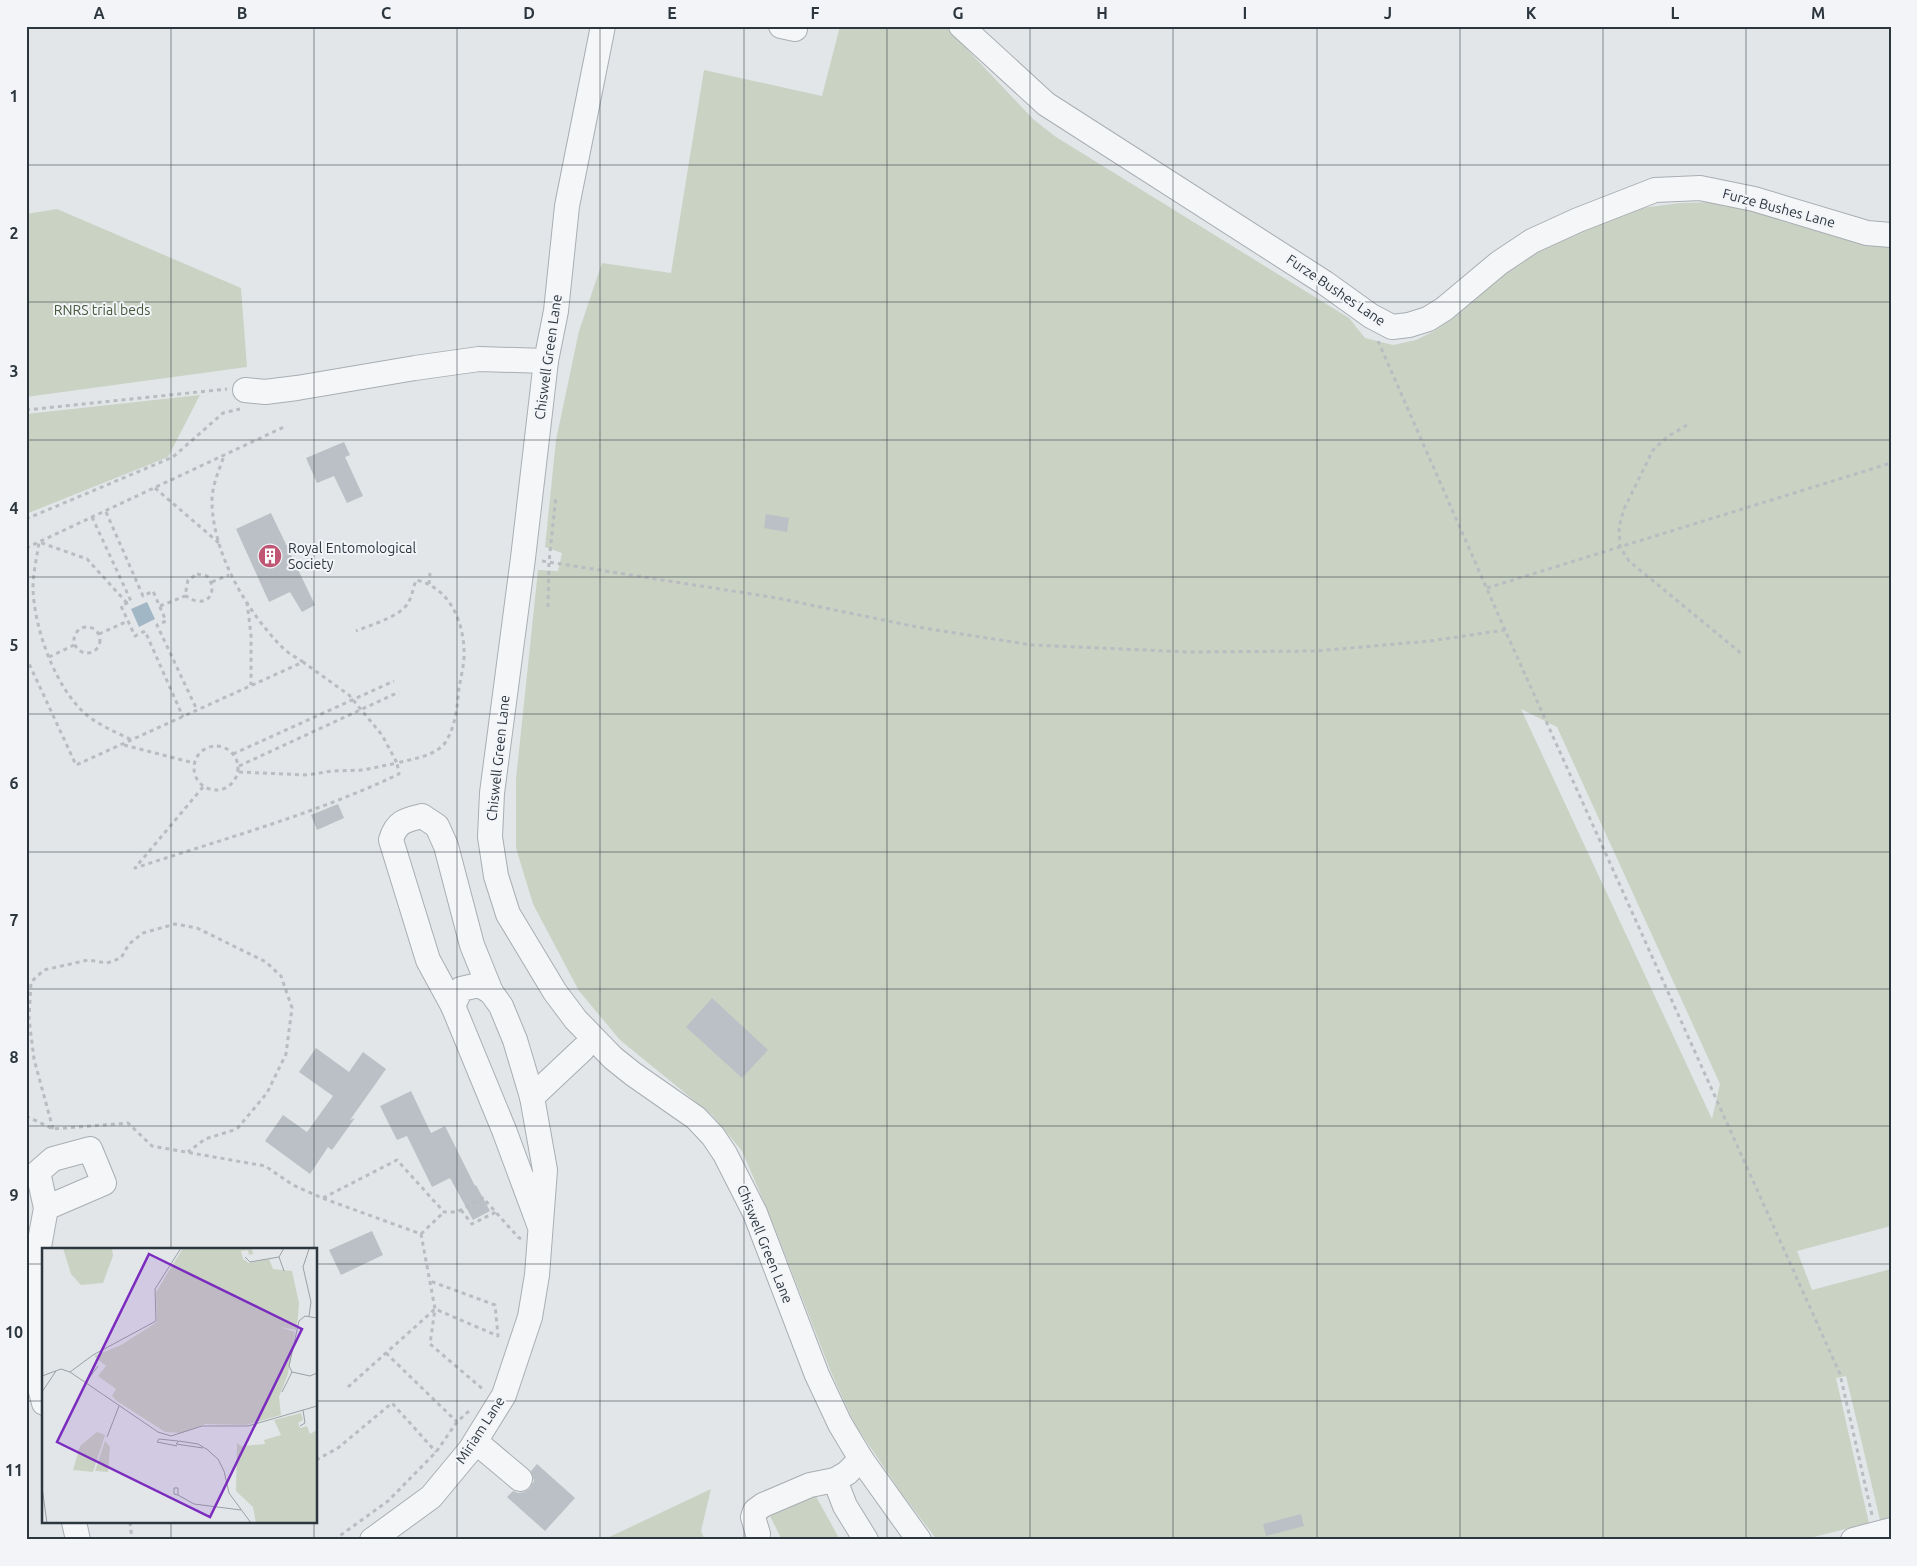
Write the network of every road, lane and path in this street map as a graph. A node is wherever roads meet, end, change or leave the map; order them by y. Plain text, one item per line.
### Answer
1 (603, 26) edge
2 (961, 26) edge
3 (1891, 235) edge
4 (1371, 316) junction
5 (546, 361) junction
6 (246, 399) junction
7 (26, 410) edge
8 (1687, 425) dead end
9 (286, 426) dead end
10 (224, 456) junction
11 (1891, 463) edge
12 (155, 488) junction
13 (556, 496) dead end
14 (106, 512) junction
15 (92, 517) junction
16 (26, 519) edge
17 (39, 542) junction
18 (220, 544) junction
19 (1620, 547) junction
20 (26, 548) edge
21 (523, 558) junction
22 (549, 562) junction
23 (430, 573) dead end
24 (229, 575) dead end
25 (212, 582) junction
26 (429, 584) junction
27 (1487, 588) junction
28 (185, 596) junction
29 (247, 602) junction
30 (127, 603) junction
31 (160, 606) junction
32 (548, 607) dead end
33 (128, 621) junction
34 (1505, 630) junction
35 (356, 631) dead end
36 (99, 634) junction
37 (74, 645) junction
38 (1742, 654) dead end
39 (26, 657) edge
40 (49, 657) junction
41 (303, 662) junction
42 (394, 681) dead end
43 (251, 685) junction
44 (399, 692) dead end
45 (353, 699) junction
46 (362, 709) junction
47 (197, 710) junction
48 (183, 717) junction
49 (133, 740) junction
50 (123, 744) junction
51 (234, 754) junction
52 (194, 763) junction
53 (396, 763) junction
54 (239, 766) junction
55 (239, 772) junction
56 (204, 787) junction
57 (492, 992) junction
58 (453, 1006) junction
59 (583, 1049) dead end
60 (532, 1096) junction
61 (26, 1116) edge
62 (53, 1129) junction
63 (187, 1152) junction
64 (322, 1198) junction
65 (46, 1208) dead end
66 (461, 1210) junction
67 (444, 1212) junction
68 (496, 1212) junction
69 (422, 1234) junction
70 (540, 1236) junction
71 (430, 1281) junction
72 (435, 1309) junction
73 (386, 1353) junction
74 (348, 1387) dead end
75 (488, 1394) dead end
76 (42, 1395) edge
77 (476, 1405) dead end
78 (457, 1422) junction
79 (476, 1442) junction
80 (436, 1452) junction
81 (318, 1459) edge
82 (861, 1459) junction
83 (520, 1479) dead end
84 (835, 1480) junction
85 (74, 1524) edge
86 (130, 1524) edge
87 (1884, 1532) edge
88 (758, 1534) dead end
89 (78, 1540) edge
90 (132, 1540) edge
91 (334, 1540) edge
92 (372, 1540) edge
93 (866, 1540) edge
94 (919, 1540) edge
95 (1852, 1540) edge

1 - 5 street, Chiswell Green Lane
2 - 4 street, Furze Bushes Lane
3 - 4 street, Furze Bushes Lane
4 - 27 path
5 - 6 street
5 - 21 street, Chiswell Green Lane
6 - 7 path
6 - 16 path
8 - 19 path
9 - 10 path
10 - 12 path
10 - 18 path
11 - 19 path
12 - 14 path
12 - 18 path
13 - 22 path
14 - 15 path
14 - 31 path
15 - 17 path
15 - 30 path
17 - 20 path
17 - 30 path
17 - 40 path
18 - 29 path
19 - 27 path
19 - 38 path
21 - 22 path
21 - 82 street, Chiswell Green Lane
22 - 32 path
22 - 34 path
23 - 26 path
24 - 25 path
25 - 28 path
25 - 28 path
26 - 35 path
26 - 53 path
27 - 34 path
28 - 31 path
29 - 41 path
29 - 43 path
30 - 33 path
31 - 47 path
33 - 36 path
33 - 48 path
34 - 87 path
36 - 37 path
36 - 37 path
37 - 40 path
39 - 50 path
40 - 49 path
41 - 43 path
41 - 45 path
42 - 45 path
43 - 47 path
44 - 46 path
45 - 46 path
45 - 51 path
46 - 53 path
46 - 54 path
47 - 48 path
48 - 49 path
49 - 50 path
50 - 52 path
51 - 52 path
51 - 54 path
52 - 56 path
53 - 55 path
53 - 56 path
54 - 55 path
55 - 56 path
57 - 58 street
57 - 58 street, Miriam Lane
57 - 60 street, Miriam Lane
58 - 70 street
59 - 60 street
60 - 70 street, Miriam Lane
61 - 62 path
62 - 63 path
62 - 63 path
63 - 64 path
64 - 67 path
64 - 69 path
65 - 76 street
66 - 67 path
66 - 68 path
66 - 68 path
67 - 69 path
68 - 70 path
69 - 71 path
70 - 79 street, Miriam Lane
71 - 72 path
71 - 72 path
72 - 73 path
72 - 75 path
73 - 74 path
73 - 78 path
77 - 78 path
78 - 80 path
79 - 83 street
79 - 92 street, Miriam Lane
80 - 81 path
80 - 91 path
82 - 84 street
82 - 94 street, Chiswell Green Lane
84 - 88 street
84 - 93 street
85 - 89 street
86 - 90 path
87 - 95 street

